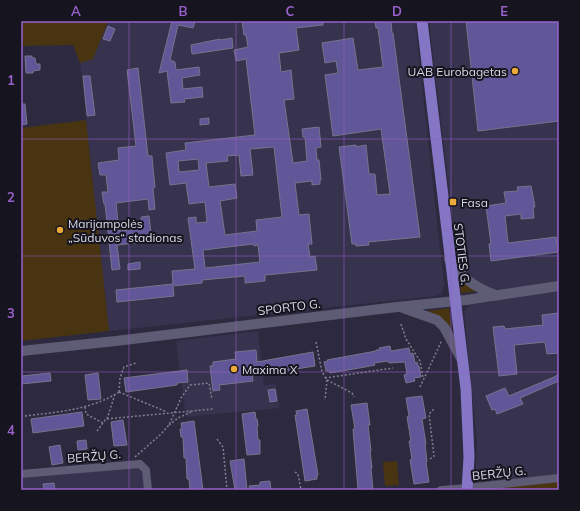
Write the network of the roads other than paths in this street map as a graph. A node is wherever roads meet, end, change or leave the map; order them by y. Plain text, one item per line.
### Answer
1 (422, 21) edge
2 (449, 259) junction
3 (559, 286) edge
4 (497, 296) junction
5 (455, 301) junction
6 (397, 307) junction
7 (21, 351) edge
8 (462, 360) junction
9 (21, 474) edge
10 (559, 478) edge
11 (467, 489) edge
12 (148, 490) edge
13 (441, 490) edge

1 - 2 main road, STOTIES G.
2 - 4 street
2 - 5 main road, STOTIES G.
3 - 4 street, SPORTO G.
4 - 5 street, SPORTO G.
5 - 6 street, SPORTO G.
5 - 8 main road, STOTIES G.
6 - 7 street, SPORTO G.
6 - 8 street
8 - 11 main road, STOTIES G.
9 - 12 street, BERŽŲ G.
10 - 11 street, BERŽŲ G.
11 - 13 street, BERŽŲ G.

